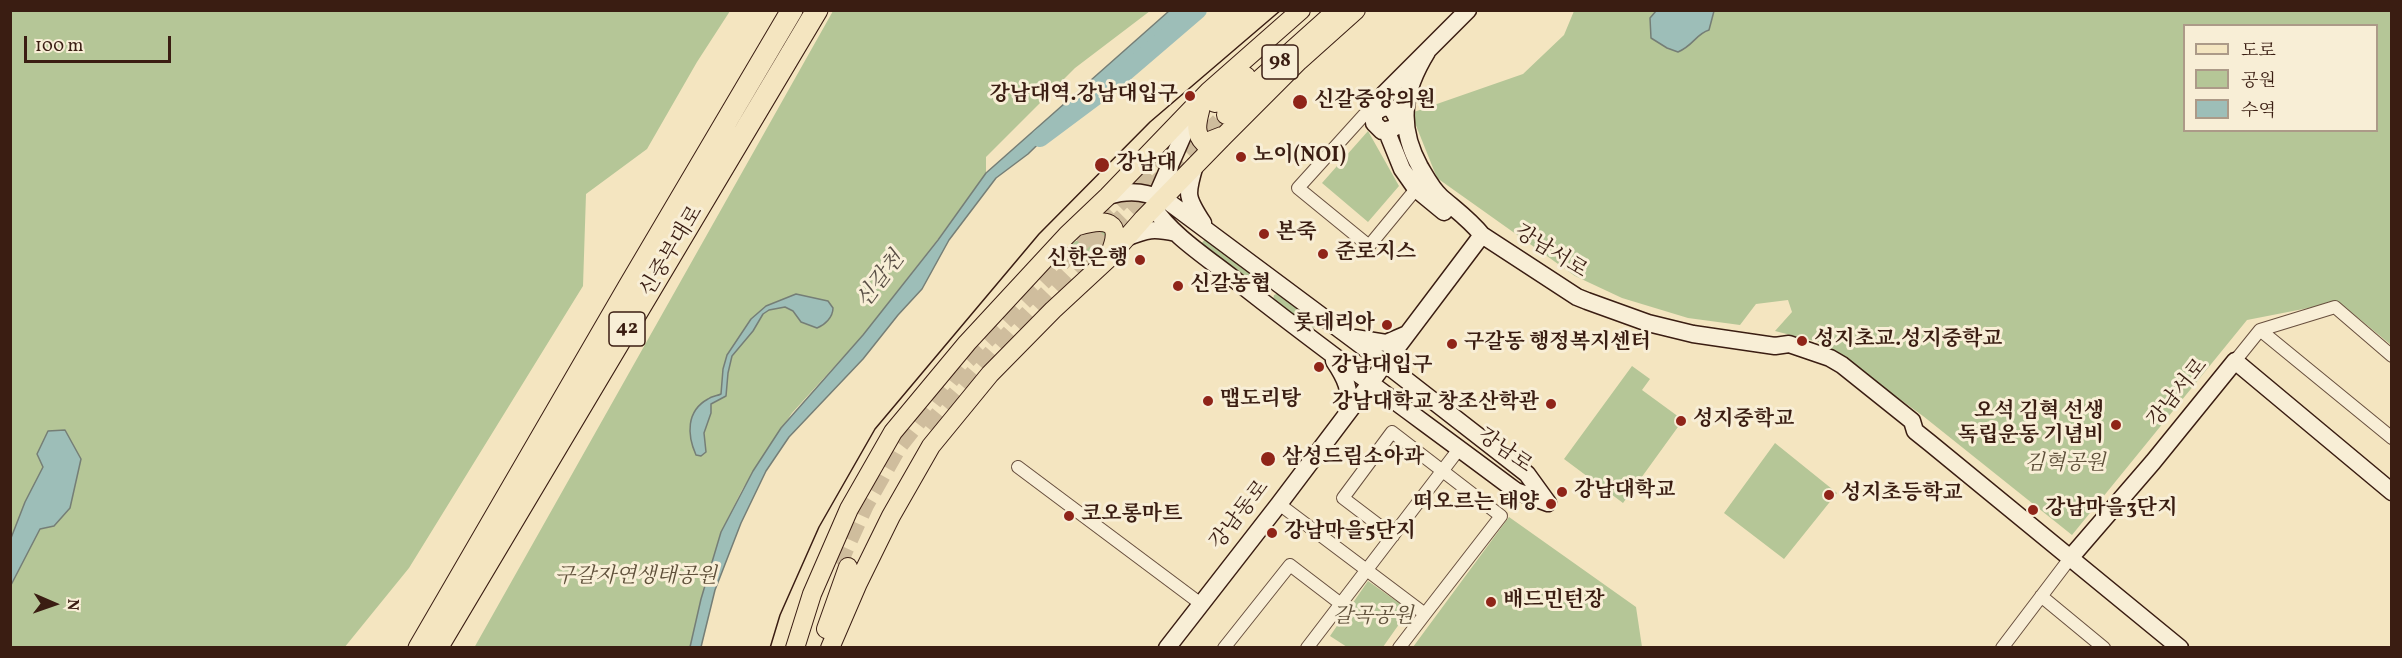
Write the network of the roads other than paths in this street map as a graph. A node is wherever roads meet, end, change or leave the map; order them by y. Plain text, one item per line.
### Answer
1 (792, 10) edge
2 (817, 10) edge
3 (1301, 10) edge
4 (1319, 10) edge
5 (1337, 10) edge
6 (1356, 10) edge
7 (1467, 10) edge
8 (1427, 52) junction
9 (1415, 72) junction
10 (1213, 103) junction
11 (1386, 121) junction
12 (1224, 136) junction
13 (1195, 165) junction
14 (1416, 189) junction
15 (1108, 196) junction
16 (1440, 196) junction
17 (1157, 201) junction
18 (1189, 217) junction
19 (1076, 227) junction
20 (1208, 232) junction
21 (1177, 233) junction
22 (1482, 235) junction
23 (1126, 238) junction
24 (669, 259) junction
25 (1107, 260) junction
26 (2260, 330) junction
27 (1408, 333) junction
28 (1349, 337) junction
29 (1325, 348) junction
30 (2391, 356) edge
31 (2235, 361) junction
32 (1386, 364) junction
33 (1371, 382) junction
34 (1348, 411) junction
35 (2391, 438) edge
36 (1459, 449) junction
37 (1018, 467) dead end
38 (1442, 470) junction
39 (2391, 492) edge
40 (1279, 504) junction
41 (1393, 536) junction
42 (2071, 557) junction
43 (1366, 571) junction
44 (2041, 596) junction
45 (1201, 604) junction
46 (1341, 604) junction
47 (1425, 614) junction
48 (1226, 647) edge
49 (419, 648) edge
50 (437, 648) edge
51 (452, 648) edge
52 (795, 648) edge
53 (805, 648) edge
54 (820, 648) edge
55 (830, 648) edge
56 (1167, 648) edge
57 (1307, 648) edge
58 (1399, 648) edge
59 (2002, 648) edge
60 (2104, 648) edge
61 (2181, 648) edge

1 - 49 highway, 신중부대로 / 42
2 - 24 highway, 신중부대로 / 42
3 - 10 main road
4 - 10 main road, 98
5 - 10 main road, 98
6 - 12 main road
7 - 8 street
8 - 9 street
8 - 11 street
9 - 11 street
9 - 16 street
10 - 12 main road
10 - 15 main road
10 - 17 street
11 - 14 street
11 - 14 street
11 - 16 street
12 - 13 main road
13 - 17 main road
13 - 20 street
14 - 22 street
15 - 17 street
15 - 19 main road
16 - 22 street
17 - 18 street, 강남로
17 - 21 street, 강남로
17 - 23 main road
18 - 20 street, 강남로
18 - 21 street
19 - 25 main road
19 - 52 main road
20 - 28 street, 강남로
21 - 23 street
21 - 29 street, 강남로
22 - 27 street, 강남서로
22 - 42 street, 강남서로
23 - 25 main road
24 - 50 highway, 신중부대로 / 42
24 - 51 highway
25 - 55 main road
26 - 30 street
26 - 31 street
26 - 35 street
27 - 28 street
27 - 32 street, 강남서로
28 - 32 street, 강남로
29 - 33 street, 강남로
29 - 34 street
31 - 39 street, 강남서로
31 - 42 street, 강남서로
32 - 33 street, 강남서로
32 - 36 street, 강남로
33 - 34 street, 강남동로
33 - 36 street, 강남로
34 - 40 street, 강남동로
36 - 38 street
37 - 45 street
38 - 41 street
38 - 41 street
38 - 47 street
40 - 43 street
40 - 45 street, 강남동로
41 - 43 street
42 - 44 street
42 - 61 street, 강남서로
43 - 46 street
43 - 47 street
44 - 59 street
44 - 60 street
45 - 56 street, 강남동로
46 - 48 street
46 - 57 street
47 - 58 street
53 - 54 main road

